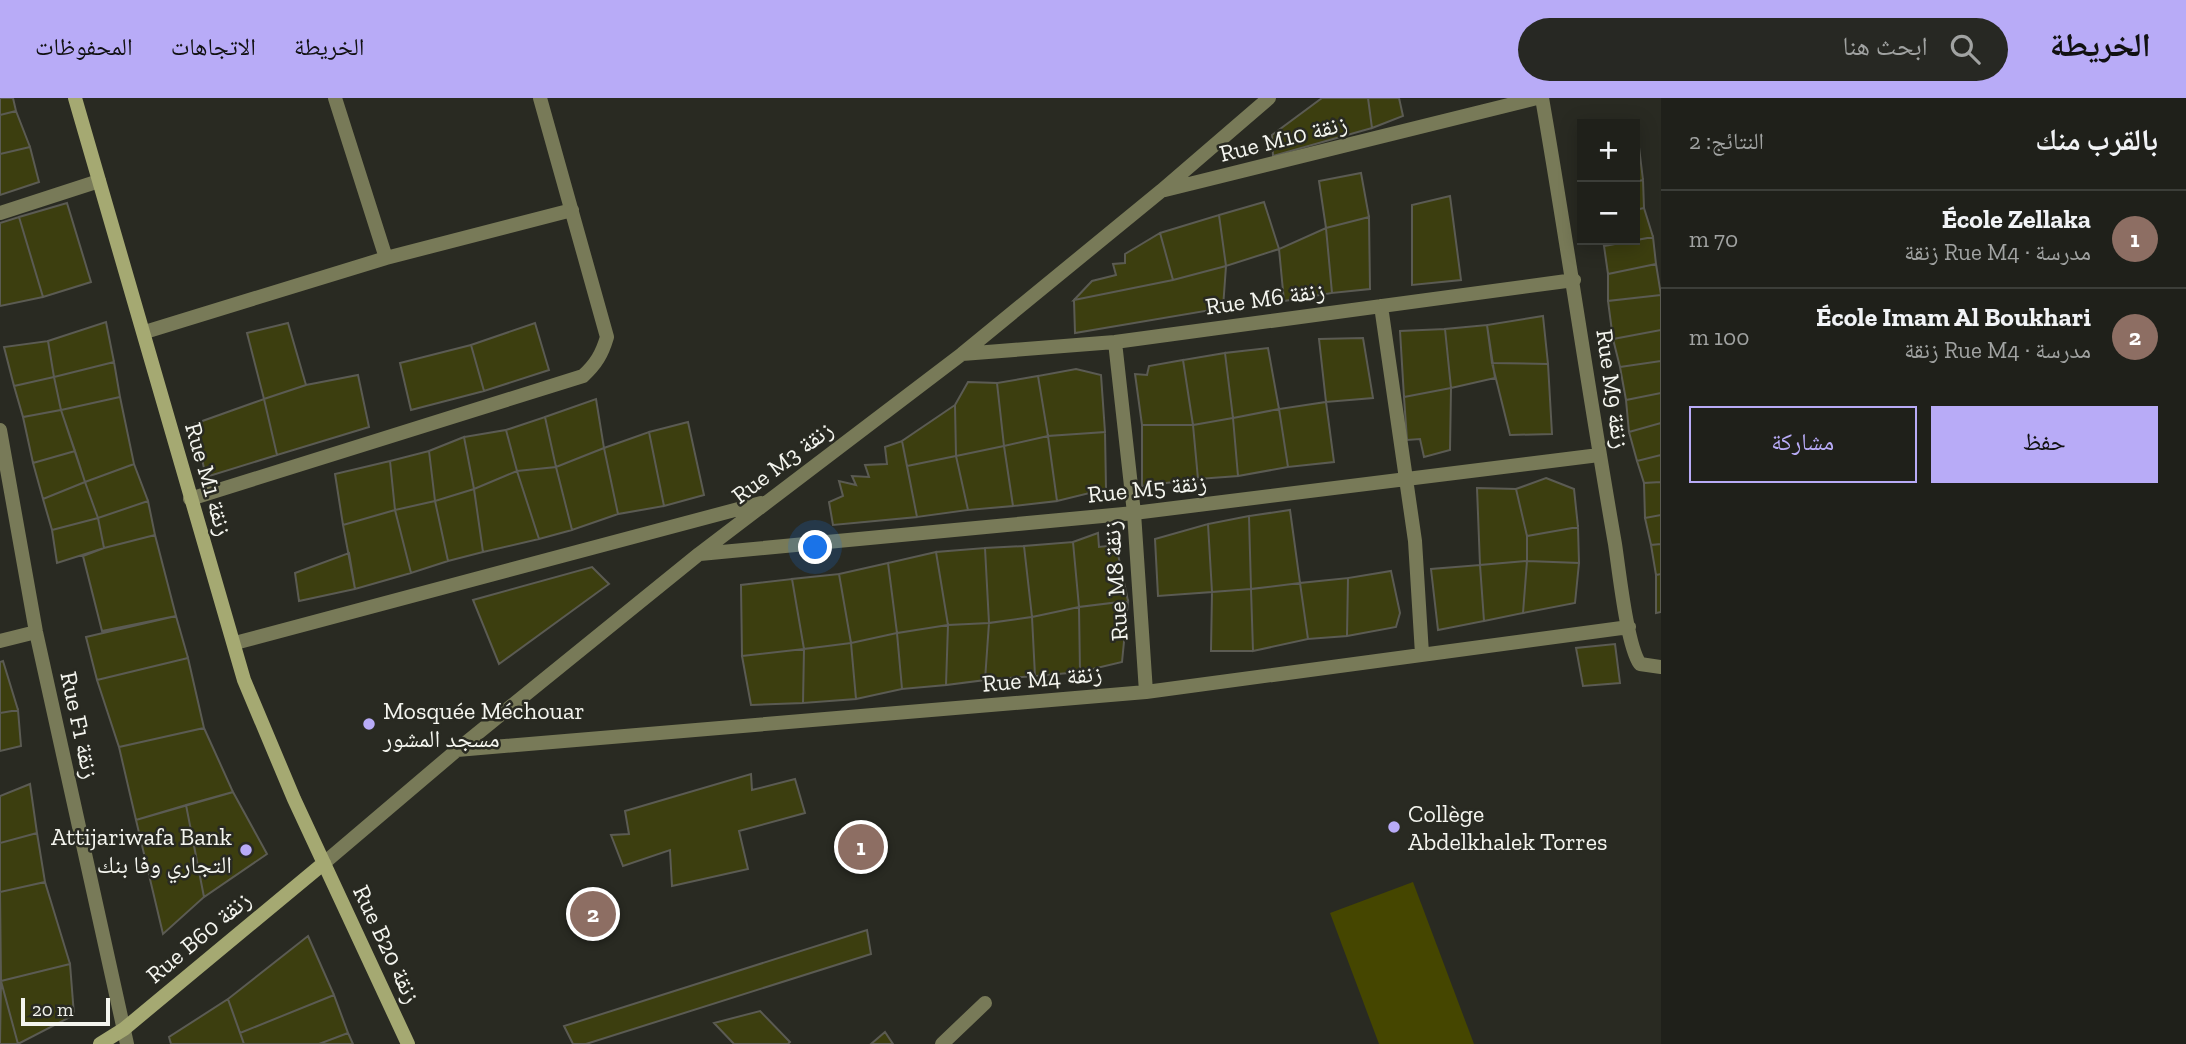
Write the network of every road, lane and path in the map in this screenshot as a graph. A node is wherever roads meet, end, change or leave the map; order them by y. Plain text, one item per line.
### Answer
1 (75, 98) edge
2 (334, 98) edge
3 (540, 98) edge
4 (1269, 98) edge
5 (1540, 98) edge
6 (99, 181) junction
7 (1161, 191) junction
8 (572, 210) junction
9 (0, 213) edge
10 (386, 258) junction
11 (1574, 280) junction
12 (1381, 306) junction
13 (145, 332) junction
14 (1115, 342) junction
15 (962, 354) junction
16 (0, 430) edge
17 (1599, 454) junction
18 (1406, 479) junction
19 (190, 499) junction
20 (768, 501) junction
21 (1134, 513) junction
22 (699, 554) junction
23 (1629, 627) junction
24 (36, 632) junction
25 (0, 641) edge
26 (234, 643) junction
27 (1422, 654) junction
28 (1661, 667) edge
29 (1146, 692) junction
30 (457, 750) junction
31 (324, 863) junction
32 (985, 1003) dead end
33 (124, 1029) junction
34 (100, 1044) edge
35 (127, 1044) edge
36 (408, 1044) edge
37 (942, 1044) edge

1 - 6 street, Rue M1 زنقة
2 - 10 street
3 - 8 street
4 - 7 street, Rue M3 زنقة
5 - 7 street, Rue M10 زنقة
5 - 11 street, Rue M9 زنقة
6 - 9 street
6 - 13 street, Rue M1 زنقة
7 - 15 street, Rue M3 زنقة
8 - 10 street
8 - 19 street
10 - 13 street
11 - 12 street, Rue M6 زنقة
11 - 17 street, Rue M9 زنقة
12 - 14 street, Rue M6 زنقة
12 - 18 street
13 - 19 street, Rue M1 زنقة
14 - 15 street, Rue M6 زنقة
14 - 21 street, Rue M8 زنقة
15 - 20 street, Rue M3 زنقة
16 - 24 street, Rue F1 زنقة
17 - 18 street, Rue M5 زنقة
17 - 23 street, Rue M9 زنقة
18 - 21 street, Rue M5 زنقة
18 - 27 street
19 - 26 street, Rue M1 زنقة
20 - 22 street, Rue M3 زنقة
20 - 26 street
21 - 22 street, Rue M5 زنقة
21 - 29 street, Rue M8 زنقة
22 - 30 street, Rue M3 زنقة
23 - 27 street, Rue M4 زنقة
23 - 28 street, Rue M9 زنقة
24 - 25 street
24 - 33 street, Rue F1 زنقة
26 - 31 street, Rue M1 زنقة
27 - 29 street, Rue M4 زنقة
29 - 30 street, Rue M4 زنقة
30 - 31 street, Rue M3 زنقة
31 - 33 street, Rue B60 زنقة
31 - 36 street, Rue B20 زنقة
32 - 37 street
33 - 34 street, Rue B60 زنقة
33 - 35 street, Rue F1 زنقة

